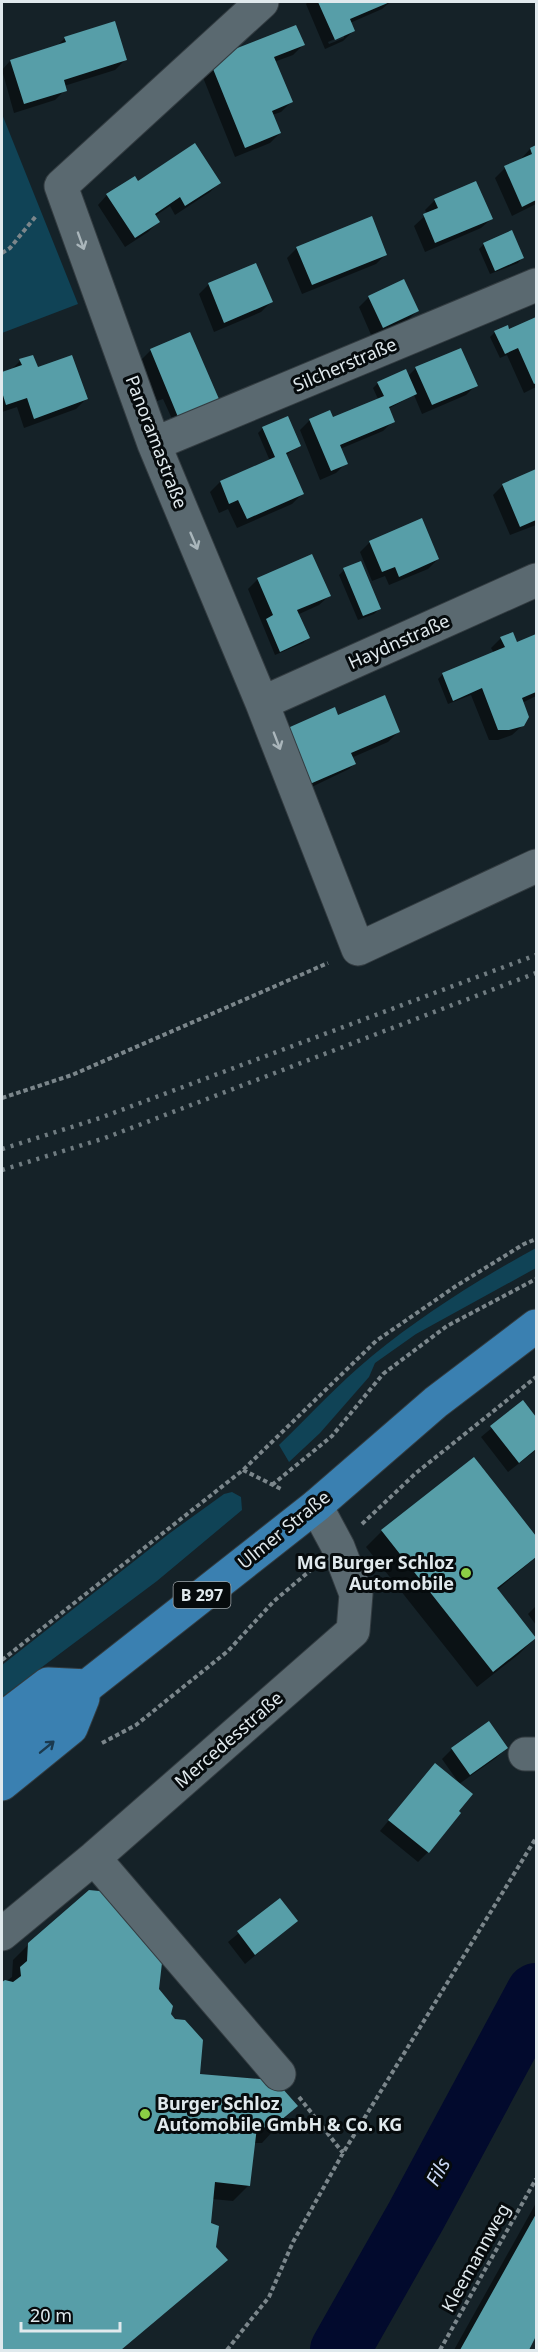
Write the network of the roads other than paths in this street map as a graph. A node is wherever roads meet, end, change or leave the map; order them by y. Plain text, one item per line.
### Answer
1 (262, 2) edge
2 (537, 285) edge
3 (154, 444) junction
4 (537, 580) edge
5 (262, 703) junction
6 (537, 866) edge
7 (537, 1326) edge
8 (316, 1506) junction
9 (88, 1686) junction
10 (2, 1719) edge
11 (2, 1753) edge
12 (2, 1784) edge
13 (94, 1858) junction
14 (2, 1934) edge
15 (279, 2074) road end

1 -> 3 street, Panoramastraße
2 - 3 street, Silcherstraße
3 -> 5 street, Panoramastraße
4 - 5 street, Haydnstraße
5 -> 6 street, Panoramastraße
7 - 8 main road, Ulmer Straße / B 297
8 - 9 main road, Ulmer Straße / B 297
8 - 13 street, Mercedesstraße
9 - 10 main road
9 - 11 main road, Ulmer Straße
12 -> 9 main road, B 297
13 - 14 street, Mercedesstraße
13 - 15 street

